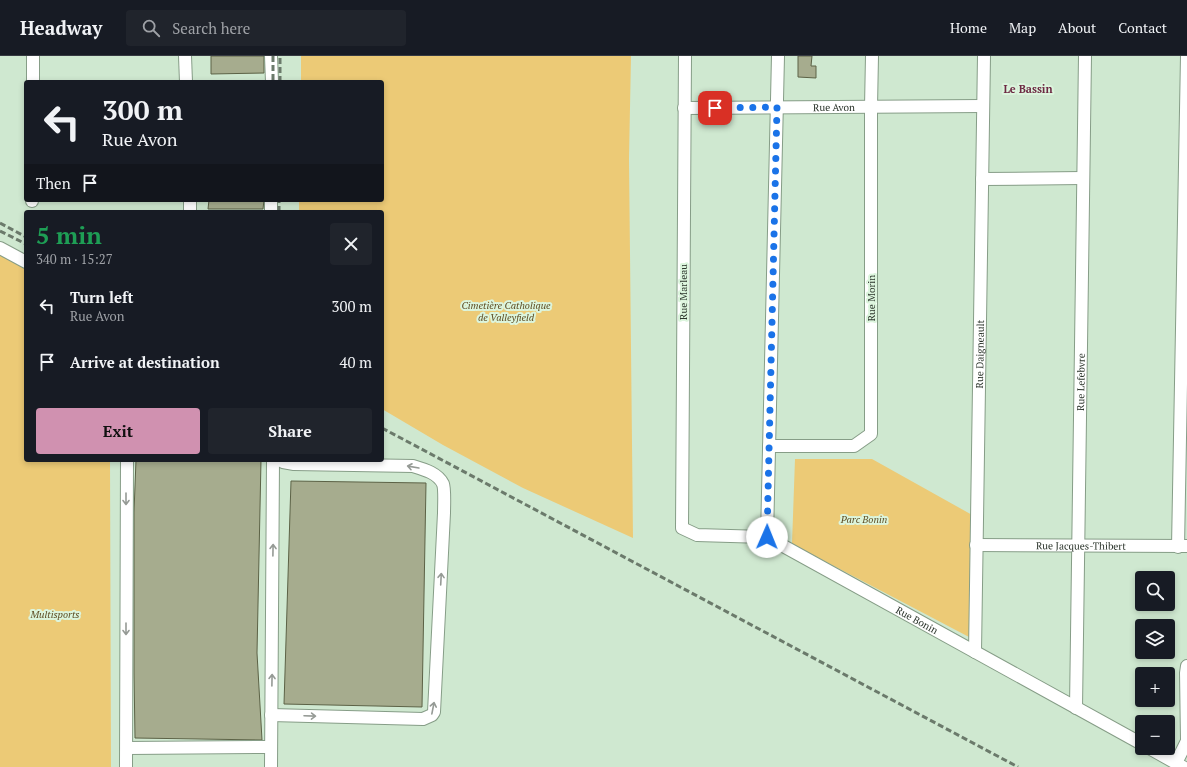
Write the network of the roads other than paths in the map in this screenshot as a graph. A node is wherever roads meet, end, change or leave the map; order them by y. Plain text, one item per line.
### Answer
1 (33, 56) edge
2 (185, 56) edge
3 (271, 56) edge
4 (685, 56) edge
5 (778, 56) edge
6 (872, 56) edge
7 (984, 56) edge
8 (1085, 56) edge
9 (1187, 56) edge
10 (33, 80) edge
11 (186, 80) edge
12 (272, 80) edge
13 (983, 106) junction
14 (777, 107) junction
15 (871, 107) junction
16 (684, 108) junction
17 (1083, 178) junction
18 (982, 179) junction
19 (0, 248) edge
20 (24, 261) edge
21 (769, 446) junction
22 (127, 462) edge
23 (274, 462) edge
24 (283, 462) edge
25 (682, 528) joint
26 (767, 537) junction
27 (976, 544) junction
28 (1079, 546) junction
29 (1183, 547) edge
30 (975, 652) junction
31 (1187, 666) edge
32 (1076, 708) junction
33 (271, 715) junction
34 (1135, 740) edge
35 (272, 747) junction
36 (127, 748) junction
37 (1162, 755) edge
38 (1180, 765) edge
39 (126, 767) edge
40 (271, 767) edge

1 - 10 street
2 - 11 street
3 - 12 street
4 - 16 street, Rue Marleau
5 - 14 street
6 - 15 street, Rue Morin
7 - 13 street, Rue Daigneault
8 - 17 street, Rue Lefebvre
9 - 29 street
13 - 15 street, Rue Avon
13 - 18 street, Rue Daigneault
14 - 15 street, Rue Avon
14 - 16 street, Rue Avon
14 - 21 street
15 - 21 street, Rue Morin
16 - 25 street, Rue Marleau
17 - 18 street
17 - 28 street, Rue Lefebvre
18 - 27 street, Rue Daigneault
19 - 20 street
21 - 26 street
22 -> 36 street
33 -> 23 street
33 -> 24 street
25 - 26 street, Rue Bonin
26 - 30 street, Rue Bonin
27 - 28 street, Rue Jacques-Thibert
27 - 30 street, Rue Daigneault
28 - 29 street, Rue Jacques-Thibert
28 - 32 street, Rue Lefebvre
30 - 32 street, Rue Bonin
31 - 38 street
32 - 34 street, Rue Bonin
33 - 35 street
35 - 36 street
35 - 40 street
36 - 39 street
37 - 38 street

